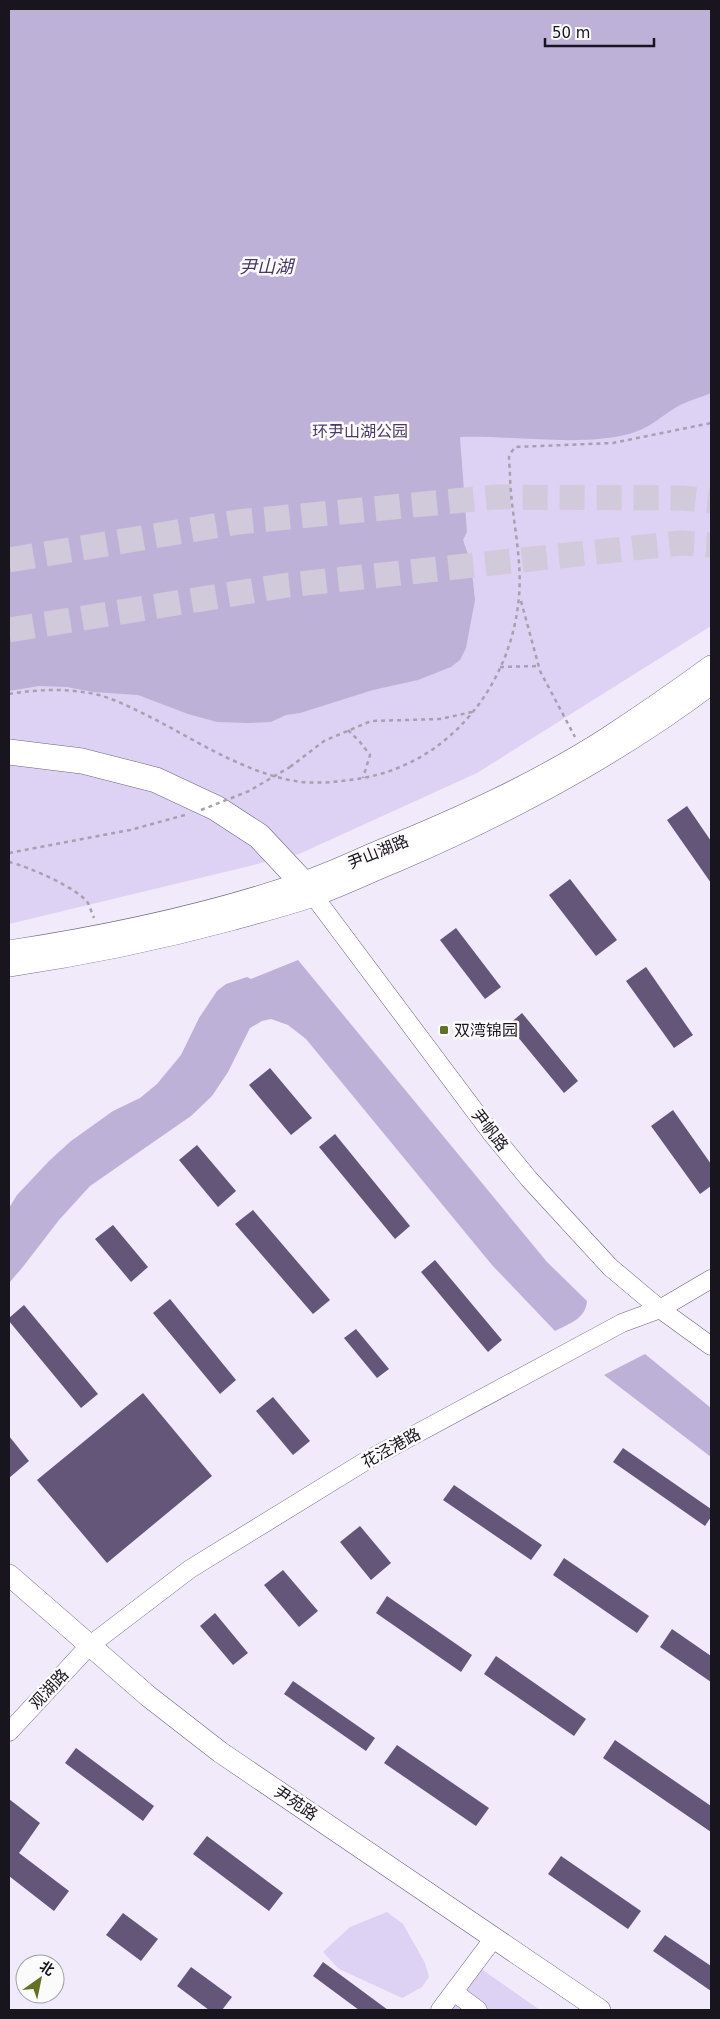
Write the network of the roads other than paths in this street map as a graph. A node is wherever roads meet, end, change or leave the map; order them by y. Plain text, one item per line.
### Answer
1 (711, 666) edge
2 (711, 684) edge
3 (9, 752) edge
4 (309, 889) junction
5 (9, 951) edge
6 (9, 966) edge
7 (711, 1278) edge
8 (660, 1309) junction
9 (711, 1346) edge
10 (9, 1575) edge
11 (89, 1646) junction
12 (9, 1732) edge
13 (494, 1938) junction
14 (454, 1992) junction
15 (440, 2010) edge
16 (478, 2010) edge
17 (600, 2010) edge

1 - 4 main road, 尹山湖路
2 - 4 main road, 尹山湖路
3 - 4 highway
4 - 5 main road, 尹山湖路
4 - 6 main road, 尹山湖路
4 - 8 street, 尹帆路
7 - 8 street, 花泾港路
8 - 9 street, 尹帆路
8 - 11 street, 花泾港路
10 - 11 main road, 尹苑路
11 - 12 street, 观湖路
11 - 13 main road, 尹苑路
13 - 14 street
13 - 17 main road, 尹苑路
14 - 15 street
14 - 16 street

